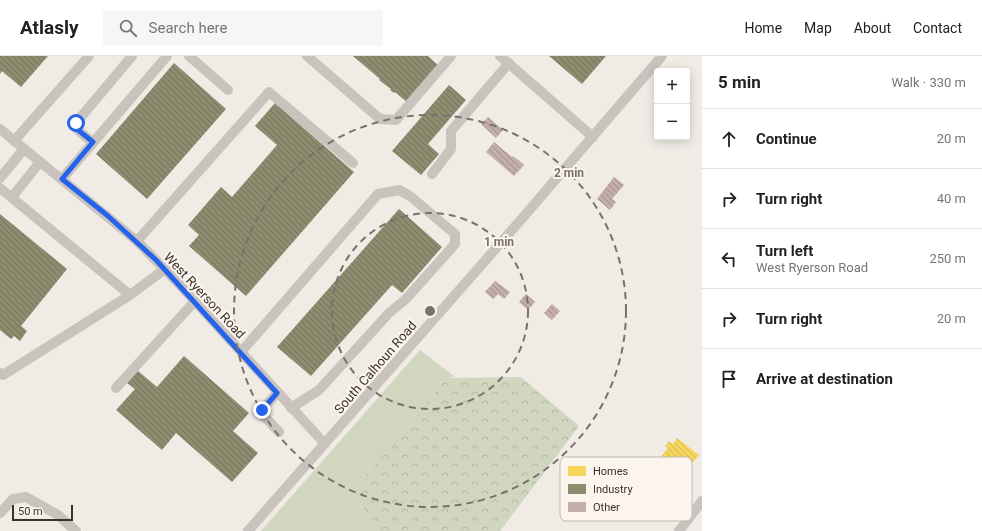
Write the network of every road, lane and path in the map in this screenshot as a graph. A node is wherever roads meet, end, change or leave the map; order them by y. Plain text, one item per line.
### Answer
1 (89, 56) edge
2 (132, 56) edge
3 (167, 56) edge
4 (189, 56) edge
5 (307, 56) edge
6 (451, 56) edge
7 (500, 56) edge
8 (662, 56) edge
9 (509, 63) junction
10 (228, 90) dead end
11 (0, 129) edge
12 (593, 137) junction
13 (14, 141) junction
14 (93, 142) junction
15 (24, 148) junction
16 (40, 162) junction
17 (353, 162) dead end
18 (432, 174) dead end
19 (0, 178) edge
20 (62, 179) junction
21 (0, 188) edge
22 (12, 197) junction
23 (136, 241) junction
24 (165, 269) junction
25 (130, 295) junction
26 (195, 301) junction
27 (241, 352) junction
28 (0, 373) edge
29 (116, 388) dead end
30 (277, 393) junction
31 (291, 408) junction
32 (279, 432) dead end
33 (325, 444) junction
34 (702, 501) edge
35 (0, 513) edge
36 (692, 514) edge
37 (687, 521) edge
38 (76, 531) edge
39 (248, 531) edge
40 (679, 531) edge

1 - 13 street
2 - 14 street
3 - 14 street
4 - 10 street
5 - 6 street
7 - 9 street
8 - 12 street, South Calhoun Road
9 - 12 street
9 - 18 street
11 - 13 street, West Ryerson Road
12 - 33 street, South Calhoun Road
13 - 15 street, West Ryerson Road
14 - 20 street
15 - 16 street, West Ryerson Road
15 - 19 street
16 - 20 street, West Ryerson Road
16 - 22 street
17 - 23 street
20 - 23 street, West Ryerson Road
21 - 22 street
22 - 25 street
23 - 24 street, West Ryerson Road
24 - 25 street
24 - 26 street, West Ryerson Road
25 - 28 street
26 - 27 street, West Ryerson Road
26 - 29 street
27 - 30 street, West Ryerson Road
27 - 31 street
30 - 31 street, West Ryerson Road
30 - 32 street
31 - 33 street, West Ryerson Road
33 - 39 street, South Calhoun Road
34 - 36 street
35 - 38 street
37 - 40 street

